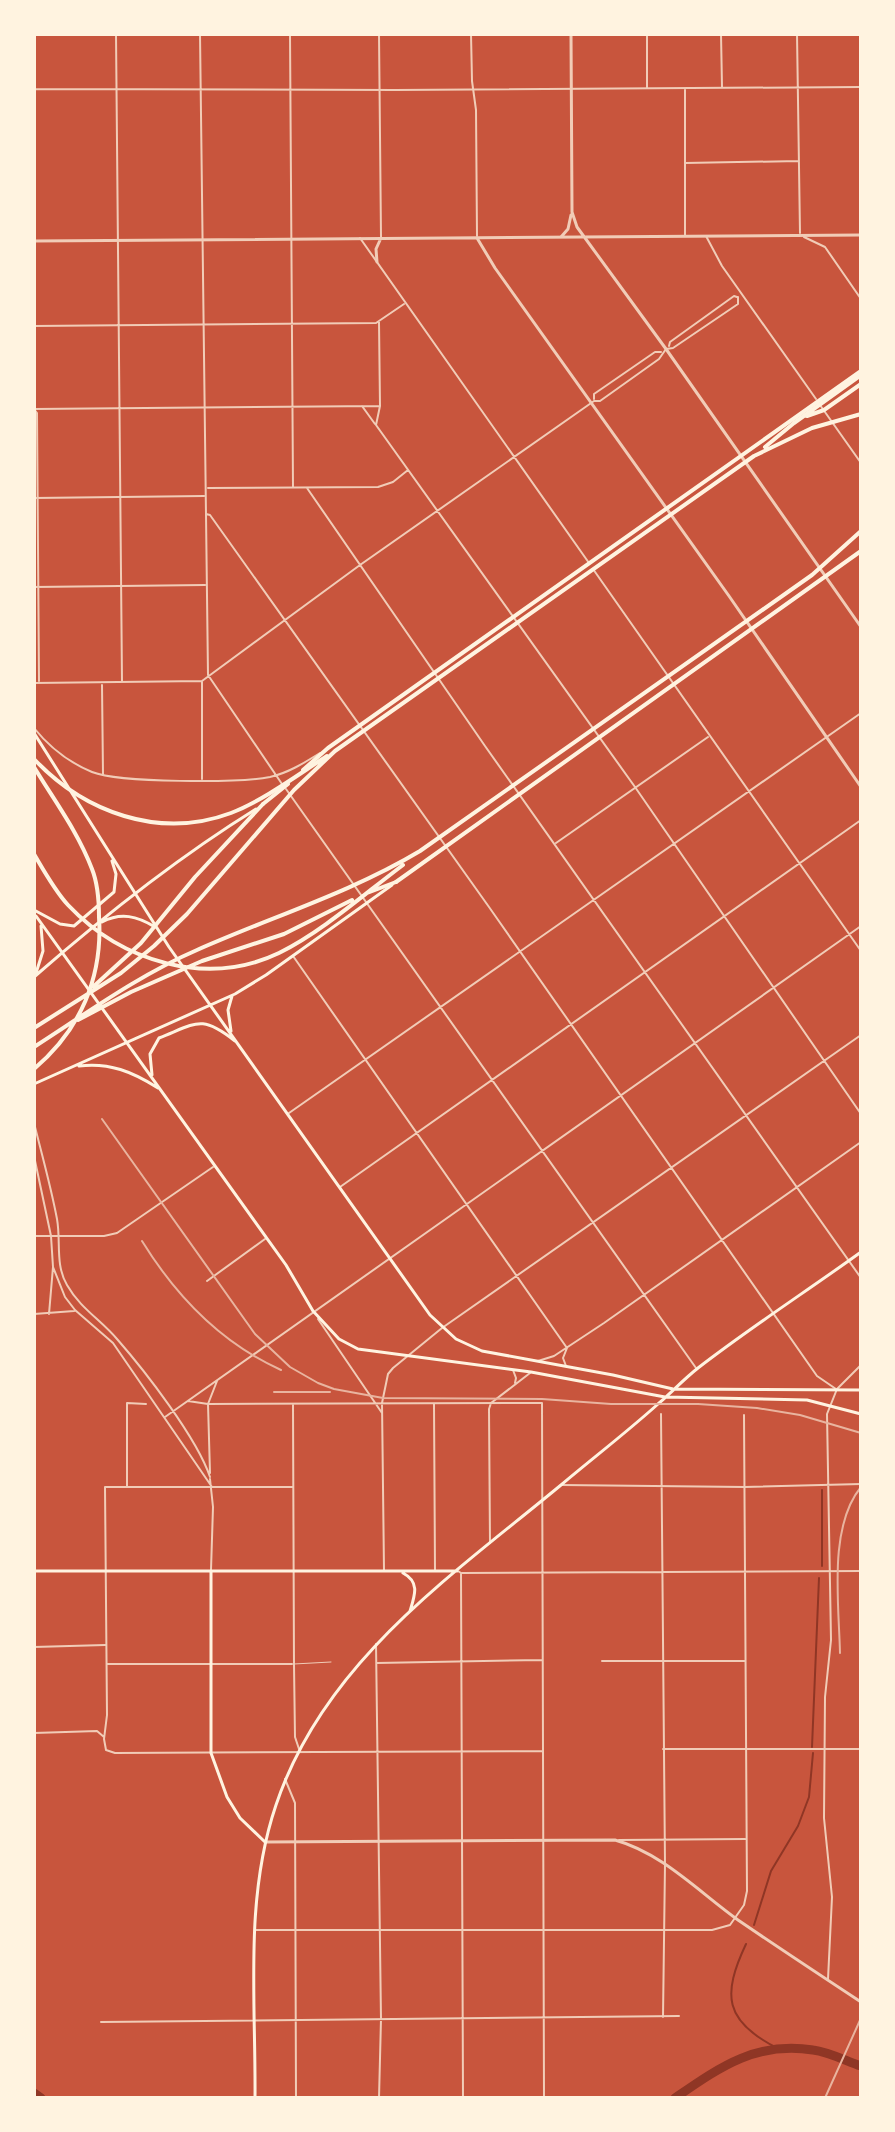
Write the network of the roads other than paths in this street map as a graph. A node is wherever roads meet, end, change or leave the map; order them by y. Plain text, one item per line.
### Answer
1 (34, 34) edge
2 (116, 34) edge
3 (200, 34) edge
4 (290, 34) edge
5 (379, 34) edge
6 (471, 34) edge
7 (571, 34) edge
8 (647, 34) edge
9 (721, 34) edge
10 (797, 34) edge
11 (798, 87) junction
12 (861, 87) edge
13 (647, 88) junction
14 (685, 88) junction
15 (722, 88) junction
16 (34, 89) edge
17 (116, 89) junction
18 (200, 89) junction
19 (291, 89) junction
20 (380, 89) junction
21 (571, 89) junction
22 (474, 90) junction
23 (800, 161) junction
24 (685, 163) junction
25 (572, 212) junction
26 (800, 235) junction
27 (823, 235) junction
28 (861, 235) edge
29 (685, 236) junction
30 (706, 236) junction
31 (561, 237) junction
32 (584, 237) junction
33 (360, 238) junction
34 (381, 238) junction
35 (477, 238) junction
36 (292, 239) junction
37 (34, 240) edge
38 (117, 240) junction
39 (202, 240) junction
40 (825, 247) junction
41 (377, 262) junction
42 (740, 296) junction
43 (861, 299) edge
44 (405, 303) junction
45 (379, 322) junction
46 (203, 324) junction
47 (292, 324) junction
48 (695, 324) junction
49 (118, 325) junction
50 (34, 326) edge
51 (699, 330) junction
52 (667, 348) junction
53 (661, 352) junction
54 (861, 373) edge
55 (861, 384) edge
56 (34, 391) edge
57 (818, 401) junction
58 (593, 402) junction
59 (362, 406) junction
60 (380, 406) junction
61 (293, 407) junction
62 (120, 408) junction
63 (204, 408) junction
64 (34, 409) edge
65 (824, 410) junction
66 (861, 414) edge
67 (790, 422) junction
68 (376, 425) junction
69 (754, 456) junction
70 (514, 458) junction
71 (742, 458) junction
72 (861, 463) edge
73 (409, 470) junction
74 (293, 487) junction
75 (205, 488) junction
76 (307, 488) junction
77 (205, 496) junction
78 (120, 497) junction
79 (36, 498) edge
80 (667, 509) junction
81 (438, 512) junction
82 (206, 514) junction
83 (860, 532) edge
84 (861, 551) edge
85 (589, 563) junction
86 (360, 565) junction
87 (825, 576) junction
88 (207, 585) junction
89 (120, 586) junction
90 (36, 587) edge
91 (513, 618) junction
92 (284, 620) junction
93 (861, 627) edge
94 (751, 628) junction
95 (436, 673) junction
96 (208, 675) junction
97 (202, 681) junction
98 (39, 682) junction
99 (102, 682) junction
100 (122, 682) junction
101 (34, 683) edge
102 (673, 684) junction
103 (861, 713) edge
104 (361, 725) junction
105 (34, 730) edge
106 (709, 736) junction
107 (598, 737) junction
108 (826, 737) junction
109 (328, 748) junction
110 (335, 751) junction
111 (34, 759) edge
112 (34, 767) edge
113 (276, 775) junction
114 (103, 776) junction
115 (202, 779) junction
116 (284, 787) junction
117 (635, 787) junction
118 (861, 787) edge
119 (748, 792) junction
120 (520, 794) junction
121 (263, 804) junction
122 (861, 820) edge
123 (555, 844) junction
124 (673, 844) junction
125 (445, 846) junction
126 (420, 851) junction
127 (34, 854) edge
128 (110, 856) junction
129 (798, 864) junction
130 (396, 882) junction
131 (134, 893) junction
132 (362, 895) junction
133 (594, 899) junction
134 (368, 902) junction
135 (34, 912) edge
136 (724, 916) junction
137 (40, 922) junction
138 (94, 925) junction
139 (861, 926) edge
140 (158, 929) junction
141 (34, 930) edge
142 (849, 934) junction
143 (519, 951) junction
144 (861, 951) edge
145 (61, 954) junction
146 (293, 955) junction
147 (645, 972) junction
148 (34, 977) edge
149 (772, 987) junction
150 (233, 995) junction
151 (68, 1007) junction
152 (211, 1007) junction
153 (441, 1007) junction
154 (570, 1025) junction
155 (34, 1028) edge
156 (62, 1029) junction
157 (232, 1035) junction
158 (861, 1035) edge
159 (128, 1042) junction
160 (696, 1042) junction
161 (238, 1043) junction
162 (34, 1047) edge
163 (366, 1059) junction
164 (824, 1061) junction
165 (75, 1066) junction
166 (34, 1069) edge
167 (153, 1077) junction
168 (493, 1079) junction
169 (34, 1084) edge
170 (161, 1090) junction
171 (619, 1096) junction
172 (288, 1114) junction
173 (747, 1114) junction
174 (861, 1114) edge
175 (34, 1123) edge
176 (418, 1132) junction
177 (861, 1142) edge
178 (543, 1150) junction
179 (34, 1156) edge
180 (214, 1166) junction
181 (670, 1168) junction
182 (797, 1186) junction
183 (340, 1187) junction
184 (467, 1204) junction
185 (594, 1223) junction
186 (34, 1236) edge
187 (51, 1236) junction
188 (60, 1236) junction
189 (266, 1239) junction
190 (721, 1240) junction
191 (861, 1252) edge
192 (389, 1257) junction
193 (849, 1261) junction
194 (53, 1267) junction
195 (518, 1276) junction
196 (861, 1278) edge
197 (207, 1281) dead end
198 (644, 1294) junction
199 (75, 1310) junction
200 (313, 1311) junction
201 (34, 1314) edge
202 (49, 1314) junction
203 (773, 1314) junction
204 (442, 1328) junction
205 (567, 1348) junction
206 (407, 1355) junction
207 (534, 1361) junction
208 (861, 1365) edge
209 (567, 1367) junction
210 (512, 1369) junction
211 (696, 1369) junction
212 (531, 1372) junction
213 (218, 1380) junction
214 (514, 1384) junction
215 (673, 1389) junction
216 (837, 1389) junction
217 (861, 1390) edge
218 (665, 1397) junction
219 (188, 1401) junction
220 (293, 1403) junction
221 (377, 1403) junction
222 (382, 1403) junction
223 (434, 1403) junction
224 (491, 1403) junction
225 (146, 1404) dead end
226 (208, 1404) junction
227 (831, 1405) junction
228 (172, 1412) junction
229 (382, 1414) junction
230 (661, 1414) dead end
231 (861, 1414) edge
232 (744, 1415) dead end
233 (165, 1417) junction
234 (210, 1477) junction
235 (830, 1483) junction
236 (861, 1484) edge
237 (560, 1485) junction
238 (661, 1486) junction
239 (127, 1487) junction
240 (212, 1487) junction
241 (293, 1487) junction
242 (745, 1487) junction
243 (542, 1500) junction
244 (490, 1544) junction
245 (211, 1570) junction
246 (294, 1570) junction
247 (831, 1570) junction
248 (34, 1571) edge
249 (105, 1571) junction
250 (384, 1571) junction
251 (400, 1571) junction
252 (745, 1571) junction
253 (861, 1571) edge
254 (435, 1572) junction
255 (459, 1572) junction
256 (661, 1572) junction
257 (542, 1573) junction
258 (409, 1613) junction
259 (376, 1644) junction
260 (106, 1645) junction
261 (34, 1647) edge
262 (544, 1660) junction
263 (602, 1661) dead end
264 (746, 1661) junction
265 (331, 1662) dead end
266 (461, 1662) junction
267 (662, 1662) junction
268 (210, 1663) junction
269 (376, 1663) junction
270 (106, 1664) junction
271 (294, 1665) junction
272 (34, 1733) edge
273 (104, 1739) junction
274 (663, 1749) junction
275 (861, 1749) edge
276 (746, 1750) junction
277 (824, 1750) junction
278 (299, 1751) junction
279 (462, 1751) junction
280 (543, 1751) junction
281 (377, 1752) junction
282 (211, 1753) junction
283 (285, 1779) junction
284 (746, 1839) junction
285 (462, 1840) junction
286 (543, 1840) junction
287 (615, 1840) junction
288 (664, 1840) junction
289 (295, 1841) junction
290 (378, 1841) junction
291 (265, 1842) junction
292 (665, 1864) junction
293 (736, 1919) junction
294 (254, 1930) junction
295 (295, 1930) junction
296 (462, 1930) junction
297 (543, 1930) junction
298 (664, 1930) junction
299 (379, 1931) junction
300 (828, 1980) junction
301 (861, 2002) edge
302 (679, 2016) dead end
303 (663, 2017) junction
304 (544, 2018) junction
305 (381, 2019) junction
306 (462, 2019) junction
307 (256, 2020) junction
308 (296, 2020) junction
309 (101, 2022) dead end
310 (255, 2098) edge
311 (296, 2098) edge
312 (379, 2098) edge
313 (463, 2098) edge
314 (544, 2098) edge

1 - 16 street
2 - 17 street
3 - 18 street
4 - 19 street
5 - 20 street
6 - 22 street
7 - 21 street
8 - 13 street
9 - 15 street
10 - 11 street
11 - 12 street
11 - 15 street
11 - 23 street
13 - 14 street
13 - 21 street
14 - 15 street
14 - 24 street
16 - 17 street
16 - 37 street
17 - 18 street
17 - 38 street
18 - 19 street
18 - 39 street
19 - 20 street
19 - 36 street
20 - 22 street
20 - 34 street
21 - 22 street
21 - 25 street
22 - 35 street
23 - 24 street
23 - 26 street
24 - 29 street
25 - 31 street
25 - 32 street
26 - 27 street
26 - 30 street
26 - 40 street
27 - 28 street
27 - 40 street
29 - 30 street
29 - 32 street
30 - 42 street
31 - 32 street
31 - 35 street
32 - 52 street
33 - 34 street
33 - 36 street
33 - 41 street
34 - 35 street
34 - 41 street
35 - 58 street
36 - 39 street
36 - 47 street
37 - 38 street
38 - 39 street
38 - 49 street
39 - 46 street
40 - 43 street
41 - 44 street
42 - 48 street
42 - 51 street
42 - 57 street
44 - 45 street
44 - 70 street
45 - 47 street
45 - 60 street
46 - 47 street
46 - 49 street
46 - 63 street
47 - 61 street
48 - 51 street
48 - 52 street
49 - 50 street
49 - 62 street
51 - 52 street
52 - 53 street
52 - 71 street
53 - 58 street
53 - 58 street
54 - 57 main road
54 - 69 main road
55 - 65 main road
56 - 64 street
57 - 65 street
57 - 67 main road
58 - 70 street
58 - 80 street
59 - 60 street
59 - 61 street
59 - 68 street
60 - 68 street
61 - 63 street
61 - 74 street
62 - 63 street
62 - 64 street
62 - 78 street
63 - 75 street
64 - 79 street
65 - 67 main road
65 - 72 street
66 - 69 main road
67 - 71 main road
68 - 73 street
69 - 110 main road
70 - 81 street
70 - 85 street
71 - 80 main road
71 - 87 street
73 - 76 street
73 - 81 street
74 - 75 street
74 - 76 street
75 - 77 street
76 - 86 street
77 - 78 street
77 - 82 street
78 - 79 street
78 - 89 street
79 - 90 street
80 - 85 main road
80 - 94 street
81 - 86 street
81 - 91 street
82 - 88 street
82 - 92 street
83 - 126 main road
84 - 87 main road
85 - 91 main road
85 - 102 street
86 - 92 street
86 - 95 street
87 - 93 street
87 - 94 main road
88 - 89 street
88 - 96 street
89 - 90 street
89 - 100 street
90 - 98 street
91 - 95 main road
91 - 107 street
92 - 96 street
92 - 104 street
94 - 102 main road
94 - 108 street
95 - 104 main road
95 - 120 street
96 - 97 street
96 - 113 street
97 - 100 street
97 - 115 street
98 - 99 street
98 - 101 street
99 - 100 street
99 - 114 street
102 - 106 street
102 - 107 main road
103 - 108 street
104 - 109 main road
104 - 125 street
105 - 114 street
105 - 128 main road
106 - 117 street
106 - 119 street
107 - 117 street
107 - 120 main road
108 - 118 street
108 - 119 street
109 - 113 street
109 - 116 main road
110 - 111 main road
110 - 151 main road
112 - 166 main road
113 - 115 street
113 - 116 street
114 - 115 street
116 - 121 main road
116 - 132 street
117 - 123 street
117 - 124 street
119 - 124 street
119 - 129 street
120 - 123 street
120 - 125 main road
121 - 131 main road
121 - 151 main road
122 - 129 street
123 - 133 street
124 - 133 street
124 - 136 street
125 - 130 main road
125 - 143 street
126 - 132 main road
126 - 156 main road
127 - 132 main road
128 - 131 main road
128 - 135 main road
129 - 136 street
129 - 142 street
130 - 132 main road
130 - 134 main road
131 - 138 main road
131 - 140 main road
132 - 134 street
132 - 156 main road
133 - 143 street
133 - 147 street
134 - 146 main road
134 - 153 street
135 - 137 main road
135 - 141 main road
136 - 147 street
136 - 149 street
137 - 145 main road
137 - 148 main road
138 - 140 main road
138 - 145 main road
139 - 142 street
140 - 152 main road
142 - 144 street
142 - 149 street
143 - 153 street
143 - 154 street
145 - 148 main road
145 - 159 main road
146 - 150 main road
146 - 163 street
147 - 154 street
147 - 160 street
149 - 160 street
149 - 164 street
150 - 152 main road
150 - 157 main road
151 - 155 main road
152 - 157 main road
152 - 159 main road
153 - 163 street
153 - 168 street
154 - 168 street
154 - 171 street
156 - 162 main road
157 - 161 main road
158 - 164 street
159 - 165 main road
159 - 167 main road
160 - 171 street
160 - 173 street
161 - 167 main road
161 - 172 main road
163 - 172 street
163 - 176 street
164 - 173 street
164 - 174 street
165 - 169 main road
165 - 170 main road
167 - 170 main road
168 - 176 street
168 - 178 street
170 - 180 main road
171 - 178 street
171 - 181 street
172 - 183 main road
173 - 181 street
173 - 182 street
175 - 188 street
176 - 183 street
176 - 184 street
177 - 182 street
178 - 184 street
178 - 185 street
179 - 187 street
180 - 188 street
180 - 189 main road
181 - 185 street
181 - 190 street
182 - 190 street
182 - 193 street
183 - 192 main road
184 - 192 street
184 - 195 street
185 - 195 street
185 - 198 street
186 - 187 street
187 - 188 street
187 - 194 street
188 - 228 street
189 - 197 street
189 - 200 main road
190 - 198 street
190 - 203 street
191 - 193 main road
192 - 200 street
192 - 204 main road
193 - 196 street
193 - 203 main road
194 - 199 street
194 - 202 street
195 - 204 street
195 - 205 street
198 - 205 street
198 - 211 street
199 - 202 street
199 - 233 street
200 - 206 main road
200 - 213 street
200 - 221 street
201 - 202 street
203 - 211 main road
203 - 216 street
204 - 206 street
204 - 207 main road
205 - 207 street
205 - 209 street
206 - 210 main road
206 - 222 street
207 - 209 main road
208 - 216 street
209 - 215 main road
210 - 212 main road
210 - 214 street
211 - 215 main road
212 - 214 street
212 - 218 main road
213 - 219 street
213 - 226 street
214 - 224 street
215 - 216 main road
215 - 218 main road
216 - 217 main road
216 - 227 street
218 - 227 main road
218 - 237 main road
219 - 226 street
219 - 228 street
220 - 221 street
220 - 226 street
220 - 241 street
221 - 222 street
221 - 229 street
222 - 223 street
222 - 229 street
223 - 224 street
223 - 254 street
224 - 243 street
224 - 244 street
225 - 239 street
226 - 234 street
227 - 231 main road
227 - 235 street
228 - 233 street
228 - 234 street
229 - 250 street
230 - 238 street
232 - 242 street
233 - 240 street
234 - 240 street
235 - 236 street
235 - 242 street
235 - 247 street
237 - 238 street
237 - 243 main road
238 - 242 street
238 - 256 street
239 - 240 street
239 - 249 street
240 - 241 street
240 - 245 street
241 - 246 street
242 - 252 street
243 - 244 main road
243 - 257 street
244 - 255 main road
245 - 246 main road
245 - 249 main road
245 - 268 main road
246 - 250 main road
246 - 271 street
247 - 252 street
247 - 253 street
247 - 277 street
248 - 249 main road
249 - 260 street
250 - 251 main road
251 - 254 main road
251 - 258 main road
252 - 256 street
252 - 264 street
254 - 255 main road
255 - 257 street
255 - 258 main road
255 - 266 street
256 - 257 street
256 - 267 street
257 - 262 street
258 - 259 main road
259 - 269 street
259 - 278 main road
260 - 261 street
260 - 270 street
262 - 266 street
262 - 280 street
263 - 267 street
264 - 267 street
264 - 276 street
265 - 271 lane
266 - 269 street
266 - 279 street
267 - 274 street
268 - 270 street
268 - 271 street
268 - 282 main road
269 - 281 street
270 - 273 street
271 - 278 street
272 - 273 street
273 - 282 street
274 - 276 street
274 - 288 street
275 - 277 street
276 - 277 street
276 - 284 street
277 - 300 street
278 - 281 street
278 - 282 street
278 - 283 main road
279 - 280 street
279 - 281 street
279 - 285 street
280 - 286 street
281 - 290 street
282 - 291 main road
283 - 289 street
283 - 291 main road
284 - 288 street
284 - 293 street
285 - 286 street
285 - 290 street
285 - 296 street
286 - 287 street
286 - 297 street
287 - 288 street
287 - 292 street
288 - 292 street
289 - 290 street
289 - 291 street
289 - 295 street
290 - 299 street
291 - 294 main road
292 - 293 street
292 - 298 street
293 - 298 street
293 - 300 street
294 - 295 street
294 - 307 main road
295 - 299 street
295 - 308 street
296 - 297 street
296 - 299 street
296 - 306 street
297 - 298 street
297 - 304 street
298 - 303 street
299 - 305 street
300 - 301 street
302 - 303 street
303 - 304 street
304 - 306 street
304 - 314 street
305 - 306 street
305 - 308 street
305 - 312 street
306 - 313 street
307 - 308 street
307 - 309 street
307 - 310 main road
308 - 311 street

